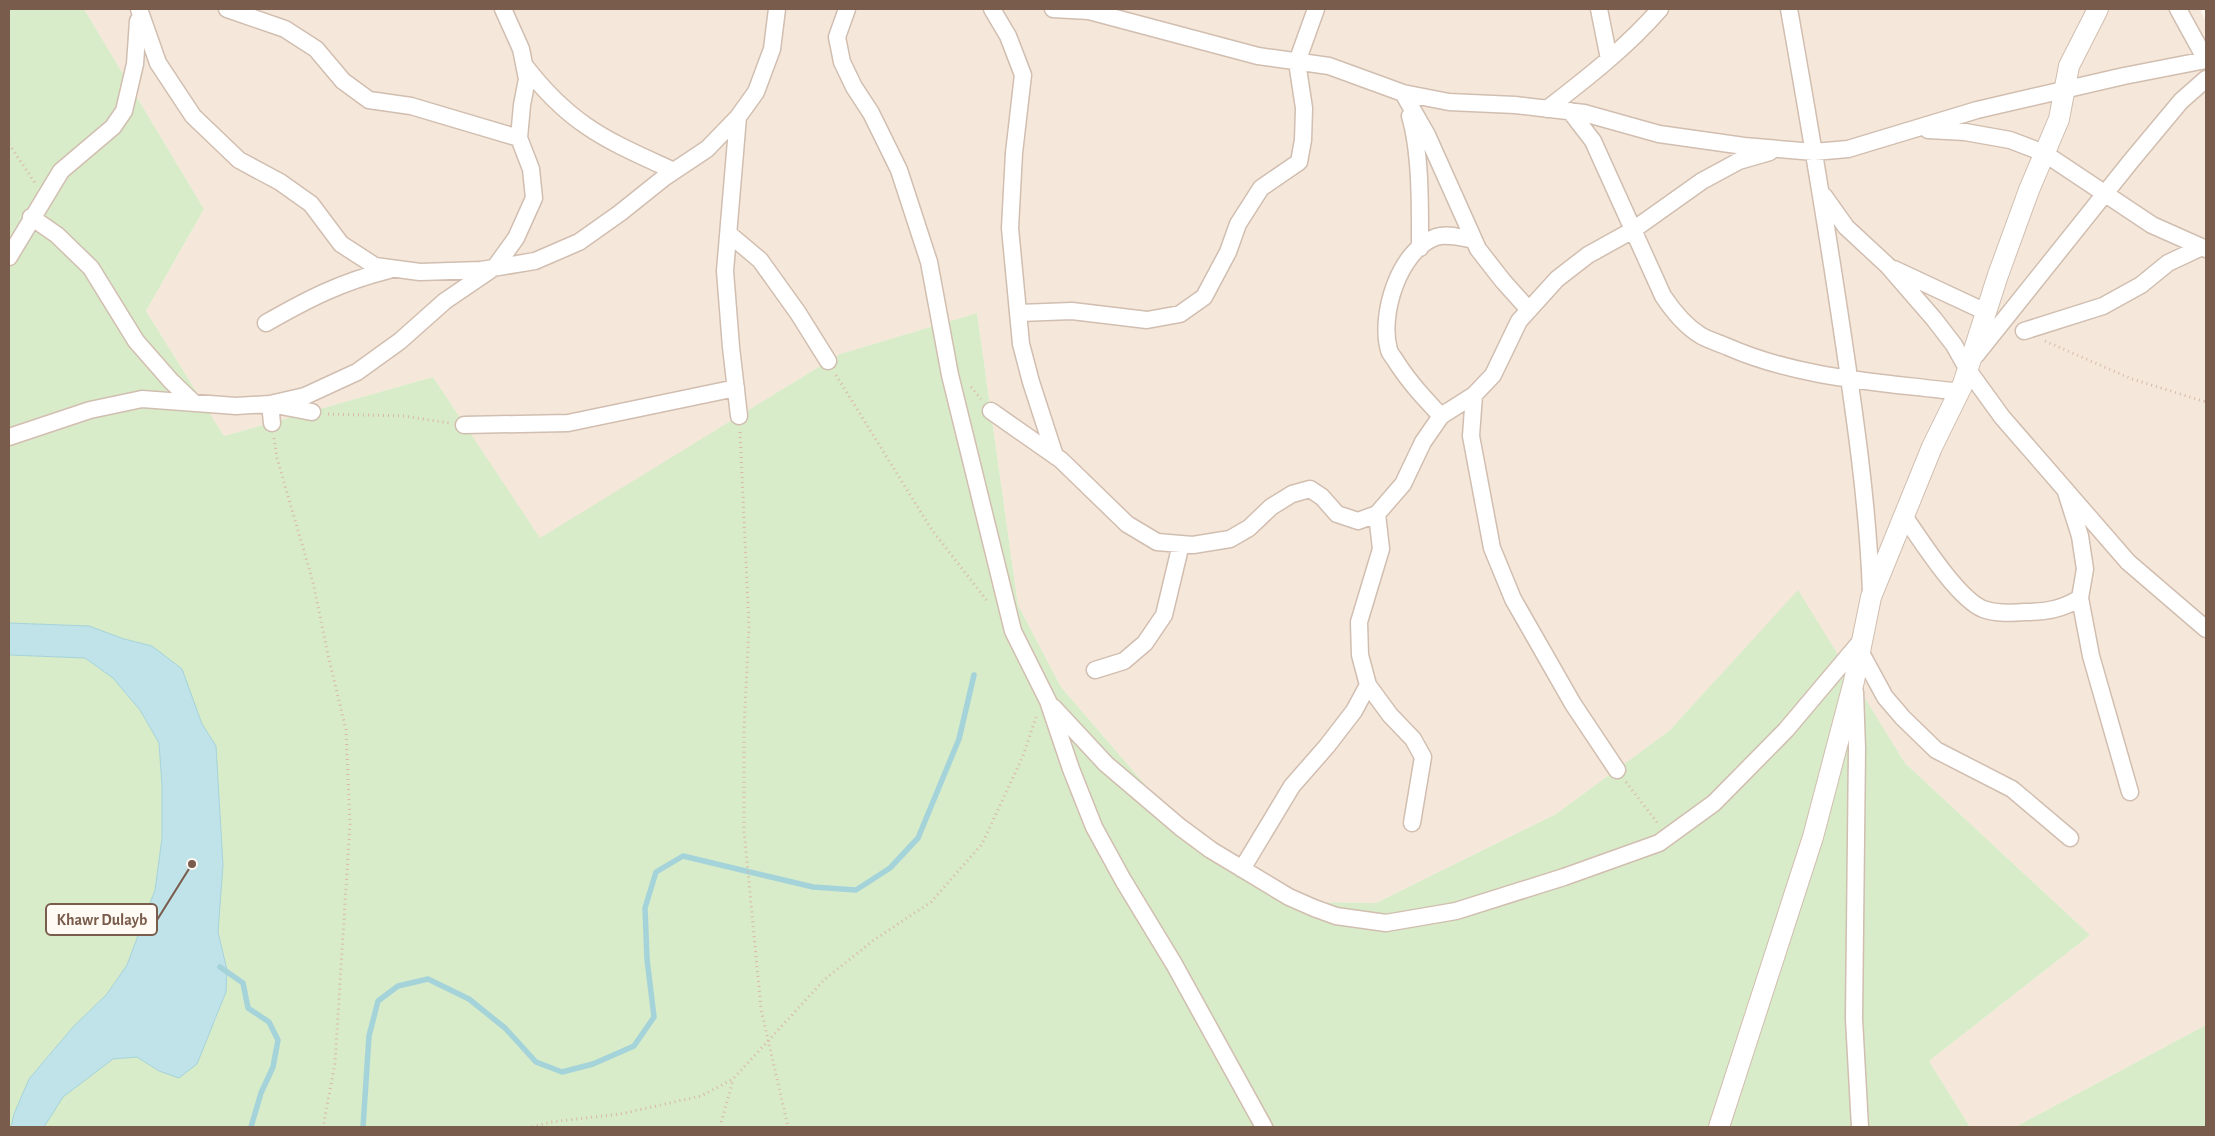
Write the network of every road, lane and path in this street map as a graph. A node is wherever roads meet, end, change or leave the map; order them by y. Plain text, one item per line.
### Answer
1 (138, 9) edge
2 (226, 9) edge
3 (503, 9) edge
4 (777, 9) edge
5 (847, 9) edge
6 (992, 9) edge
7 (1053, 9) edge
8 (1316, 9) edge
9 (1599, 9) edge
10 (1660, 9) edge
11 (1789, 9) edge
12 (2098, 9) edge
13 (2178, 9) edge
14 (1609, 59) junction
15 (1297, 62) junction
16 (525, 66) junction
17 (2206, 79) edge
18 (2064, 91) junction
19 (1403, 93) junction
20 (1546, 109) junction
21 (1570, 111) junction
22 (738, 117) junction
23 (1916, 129) junction
24 (519, 138) junction
25 (9, 144) edge
26 (1780, 149) junction
27 (1814, 152) junction
28 (2044, 153) junction
29 (674, 171) junction
30 (1821, 192) junction
31 (2104, 194) junction
32 (45, 196) junction
33 (32, 217) junction
34 (1632, 230) junction
35 (729, 234) junction
36 (1474, 240) junction
37 (1420, 248) junction
38 (2204, 248) edge
39 (9, 257) edge
40 (1888, 266) junction
41 (495, 268) junction
42 (396, 269) junction
43 (1529, 310) junction
44 (1986, 312) junction
45 (1019, 313) junction
46 (266, 323) dead end
47 (2024, 331) joint
48 (828, 361) joint
49 (1969, 366) junction
50 (1850, 379) junction
51 (736, 388) junction
52 (1960, 392) junction
53 (1474, 395) junction
54 (2206, 402) edge
55 (194, 403) junction
56 (270, 404) junction
57 (991, 411) dead end
58 (312, 412) joint
59 (740, 416) joint
60 (1441, 416) junction
61 (272, 423) joint
62 (464, 425) joint
63 (9, 437) edge
64 (1056, 456) junction
65 (2064, 485) junction
66 (1377, 514) junction
67 (1904, 516) junction
68 (1181, 544) junction
69 (1871, 597) junction
70 (2080, 598) junction
71 (994, 609) dead end
72 (2206, 629) edge
73 (1861, 646) junction
74 (1095, 670) dead end
75 (1854, 681) junction
76 (1368, 685) junction
77 (1046, 697) junction
78 (1617, 770) joint
79 (2130, 792) dead end
80 (1412, 823) dead end
81 (1668, 837) junction
82 (2070, 838) dead end
83 (1242, 869) junction
84 (768, 1041) junction
85 (733, 1079) junction
86 (323, 1127) edge
87 (532, 1127) edge
88 (720, 1127) edge
89 (788, 1127) edge
90 (1264, 1127) edge
91 (1719, 1127) edge
92 (1860, 1127) edge

1 - 32 street
1 - 42 street
2 - 24 street
3 - 16 street
4 - 22 street
5 - 77 street
6 - 45 street
7 - 15 street
8 - 15 street
9 - 14 street
10 - 14 street
11 - 27 street
12 - 18 street
13 - 18 street
14 - 20 street
15 - 19 street
15 - 45 street
16 - 24 street
16 - 29 street
17 - 31 street
18 - 23 street
18 - 28 street
19 - 20 street
19 - 36 street
19 - 37 street
20 - 21 street
21 - 26 street
21 - 34 street
22 - 29 street
22 - 35 street
23 - 27 street
23 - 28 street
24 - 41 street
25 - 32 path
26 - 27 street
26 - 34 street
27 - 30 street
28 - 31 street
28 - 44 street
29 - 41 street
30 - 40 street
30 - 50 street
31 - 38 street
31 - 49 street
32 - 33 street
33 - 39 street
33 - 55 street
34 - 43 street
34 - 50 street
35 - 48 street
35 - 51 street
36 - 37 street
36 - 43 street
37 - 60 street
38 - 47 street
40 - 44 street
40 - 49 street
41 - 42 street
41 - 56 street
42 - 46 street
43 - 53 street
44 - 49 street
45 - 64 street
47 - 54 path
48 - 71 path
49 - 52 street
49 - 65 street
50 - 52 street
50 - 69 street
51 - 59 street
51 - 62 street
52 - 67 street
53 - 60 street
53 - 78 street
55 - 56 street
55 - 63 street
56 - 58 street
56 - 61 street
57 - 64 street
58 - 62 path
59 - 84 path
60 - 66 street
61 - 86 path
64 - 68 street
65 - 70 street
65 - 72 street
66 - 68 street
66 - 76 street
67 - 69 street
67 - 70 street
68 - 74 street
69 - 73 street
70 - 79 street
73 - 75 street
73 - 81 street
73 - 82 street
75 - 91 street
75 - 92 street
76 - 80 street
76 - 83 street
77 - 83 street
77 - 84 path
77 - 90 street
78 - 81 path
81 - 83 street
84 - 85 path
84 - 89 path
85 - 87 path
85 - 88 path

